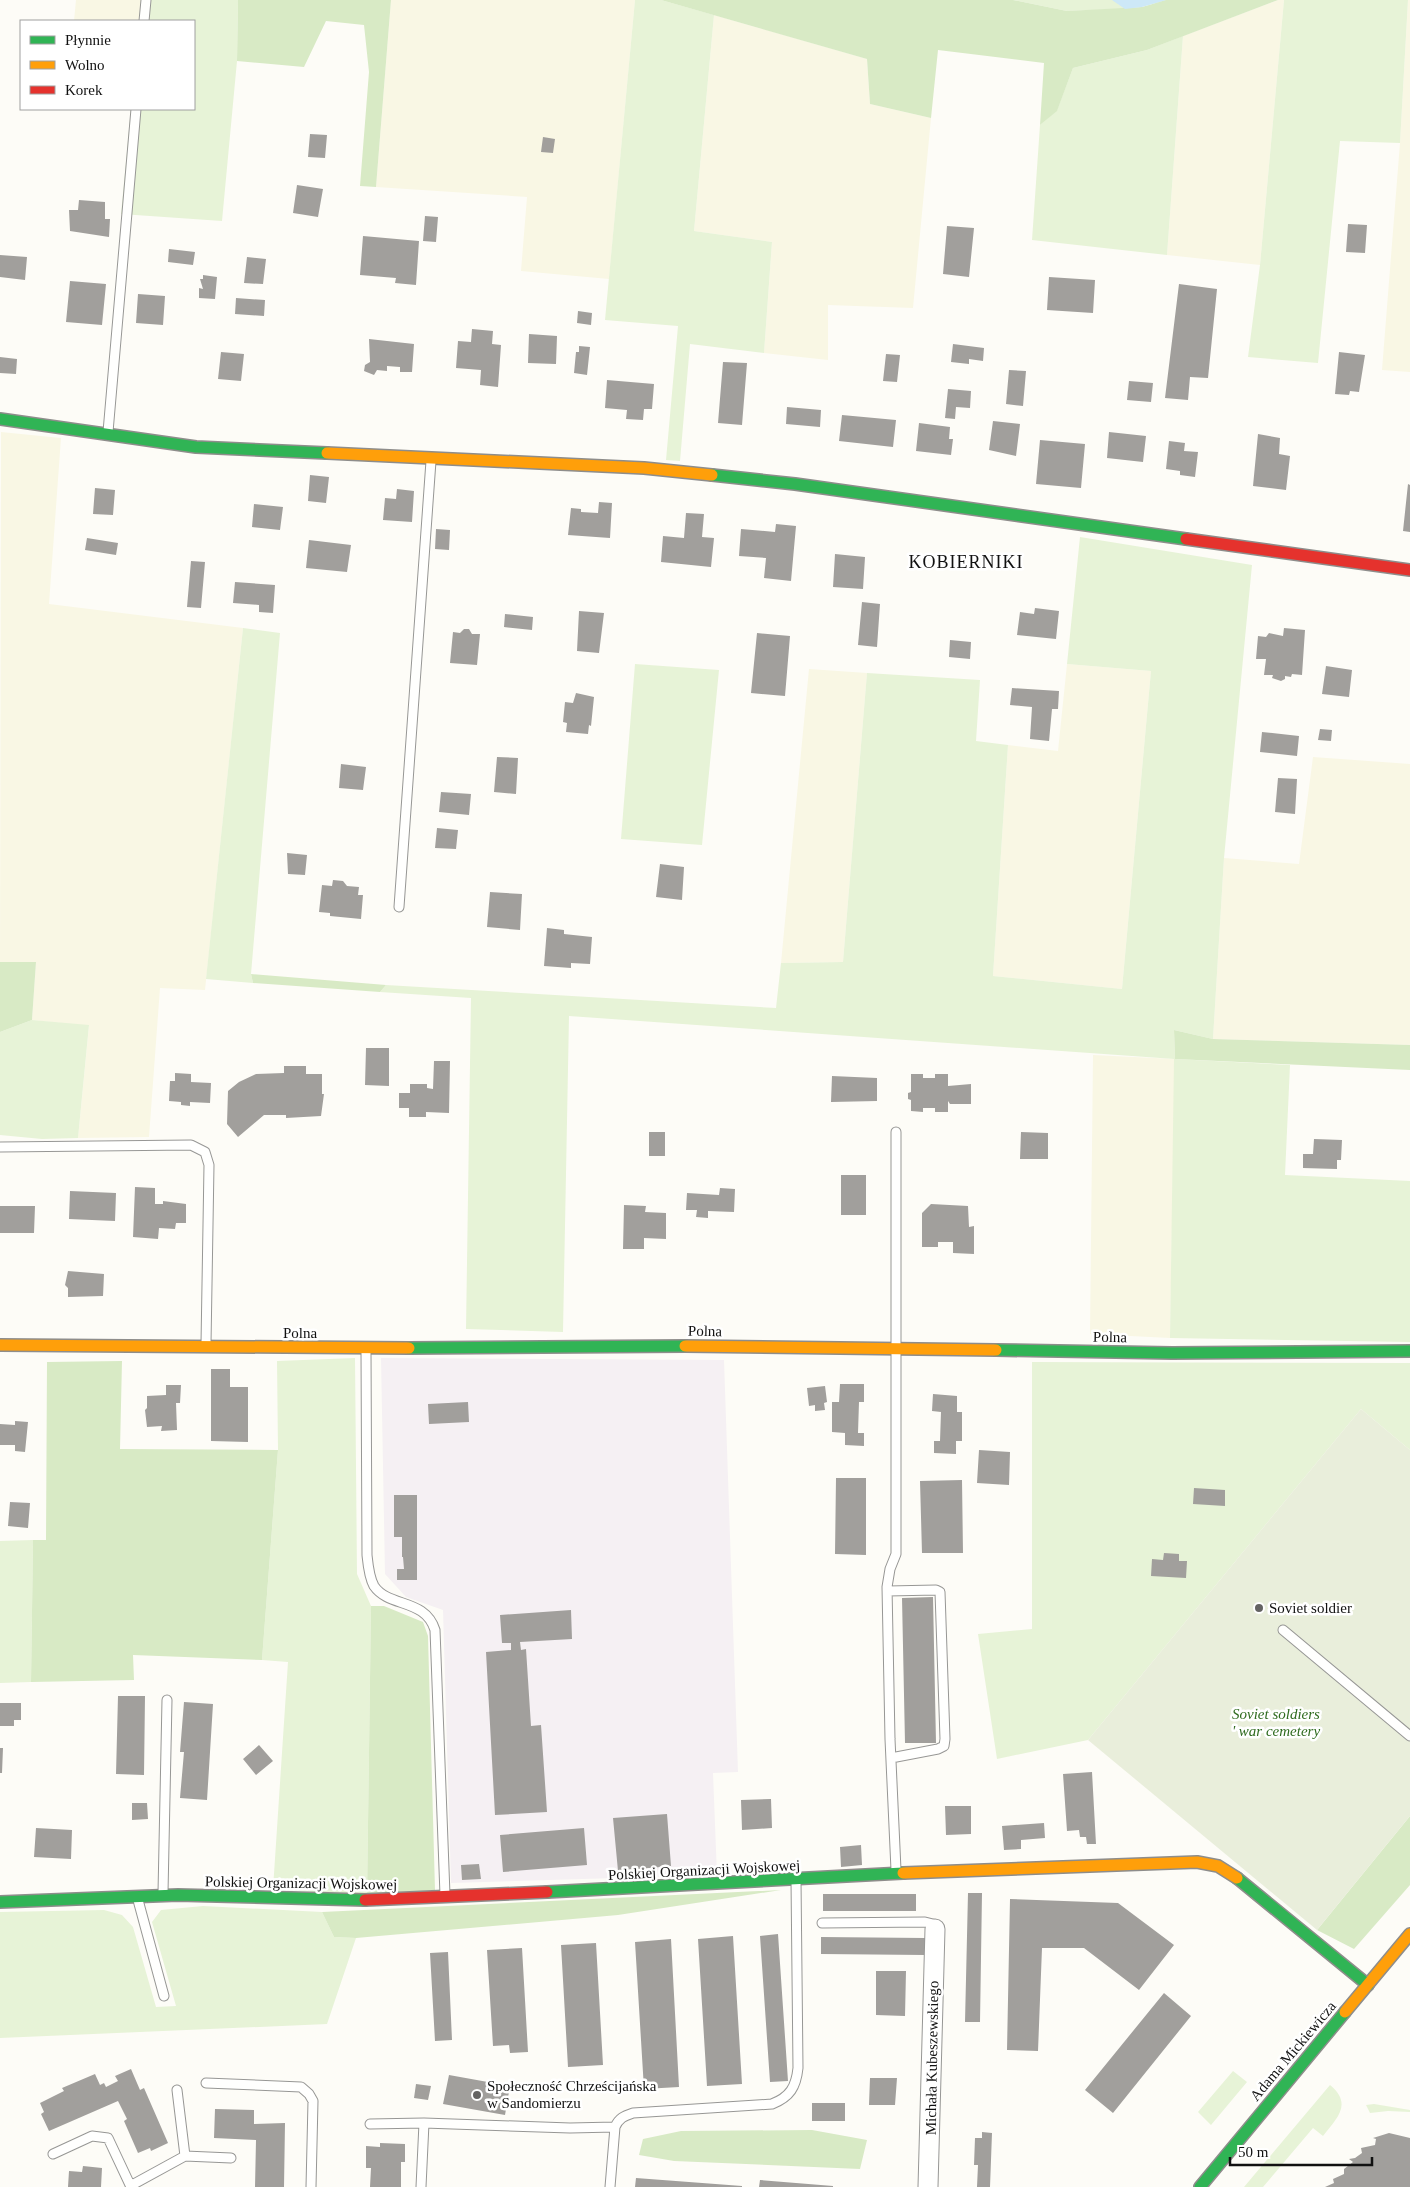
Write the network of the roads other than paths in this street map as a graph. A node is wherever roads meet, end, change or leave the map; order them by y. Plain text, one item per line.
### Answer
1 (146, 0) edge
2 (144, 20) edge
3 (136, 110) edge
4 (0, 419) edge
5 (108, 435) junction
6 (432, 458) junction
7 (1410, 570) edge
8 (399, 907) dead end
9 (896, 1132) dead end
10 (0, 1147) edge
11 (0, 1346) edge
12 (206, 1347) junction
13 (366, 1348) junction
14 (895, 1349) junction
15 (1410, 1351) edge
16 (888, 1591) junction
17 (1283, 1630) dead end
18 (167, 1700) dead end
19 (1410, 1736) edge
20 (891, 1758) junction
21 (896, 1874) junction
22 (796, 1880) junction
23 (163, 1895) junction
24 (138, 1897) junction
25 (445, 1898) junction
26 (0, 1902) edge
27 (822, 1924) dead end
28 (935, 1929) joint
29 (1410, 1934) edge
30 (1368, 1985) junction
31 (164, 1996) dead end
32 (206, 2083) dead end
33 (177, 2090) dead end
34 (424, 2123) junction
35 (370, 2124) dead end
36 (615, 2126) junction
37 (53, 2154) dead end
38 (185, 2156) junction
39 (231, 2158) dead end
40 (132, 2186) edge
41 (311, 2187) edge
42 (421, 2187) edge
43 (610, 2187) edge
44 (928, 2187) edge
45 (1200, 2187) edge

1 - 2 lane
3 - 5 lane
4 - 5 street
5 - 6 street
6 - 7 street
6 - 8 lane
9 - 14 lane
10 - 12 lane
11 - 12 street, Polna
12 - 13 street, Polna
13 - 14 street, Polna
13 - 25 lane
14 - 15 street, Polna
14 - 16 lane
16 - 20 lane
16 - 20 lane
17 - 19 lane
18 - 23 lane
20 - 21 lane
21 - 22 street, Polskiej Organizacji Wojskowej
21 - 30 street, Polskiej Organizacji Wojskowej
22 - 25 street, Polskiej Organizacji Wojskowej
22 - 36 lane
23 - 24 street, Polskiej Organizacji Wojskowej
23 - 25 street, Polskiej Organizacji Wojskowej
24 - 26 street, Polskiej Organizacji Wojskowej
24 - 31 lane
27 - 28 lane
28 - 44 street, Michała Kubeszewskiego
29 - 30 street, Adama Mickiewicza
30 - 45 street, Adama Mickiewicza
32 - 41 lane
33 - 38 lane
34 - 35 lane
34 - 36 lane
34 - 42 lane
36 - 43 lane
37 - 40 lane
38 - 39 lane
38 - 40 lane

